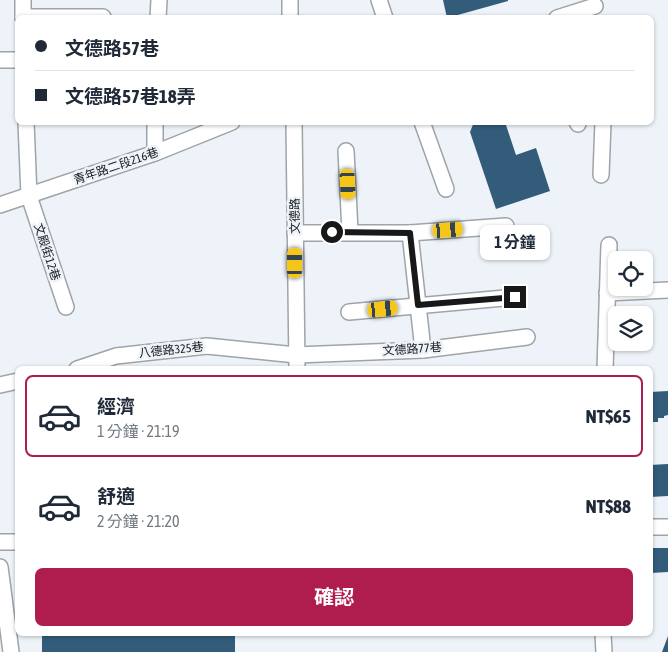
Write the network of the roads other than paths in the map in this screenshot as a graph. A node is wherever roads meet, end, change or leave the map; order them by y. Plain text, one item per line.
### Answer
1 (23, 0) edge
2 (158, 0) edge
3 (290, 0) edge
4 (379, 0) edge
5 (597, 8) edge
6 (23, 15) edge
7 (158, 15) edge
8 (290, 15) edge
9 (384, 15) edge
10 (569, 15) edge
11 (0, 60) edge
12 (15, 60) edge
13 (26, 125) edge
14 (155, 125) edge
15 (224, 125) edge
16 (294, 125) edge
17 (423, 125) edge
18 (603, 125) edge
19 (346, 151) dead end
20 (154, 153) junction
21 (601, 175) dead end
22 (446, 189) dead end
23 (29, 196) junction
24 (0, 205) edge
25 (506, 226) dead end
26 (350, 232) junction
27 (295, 233) junction
28 (410, 233) junction
29 (609, 245) dead end
30 (668, 290) edge
31 (607, 293) junction
32 (515, 297) dead end
33 (418, 305) junction
34 (66, 307) dead end
35 (349, 312) dead end
36 (527, 337) dead end
37 (423, 350) junction
38 (296, 362) edge
39 (87, 366) edge
40 (606, 366) edge
41 (15, 382) edge
42 (0, 385) edge
43 (653, 527) edge
44 (668, 527) edge
45 (0, 542) edge
46 (15, 542) edge
47 (0, 567) edge
48 (603, 636) edge
49 (11, 652) edge
50 (604, 652) edge

1 - 6 street
2 - 7 street
3 - 8 street
4 - 9 street
5 - 10 street
11 - 12 street
13 - 23 street, 文殿街12巷
14 - 20 street
15 - 20 street, 青年路二段216巷
16 - 27 street, 文德路
17 - 22 street
18 - 21 street
19 - 26 street
20 - 23 street, 青年路二段216巷
23 - 24 street, 青年路二段216巷
23 - 34 street, 文殿街12巷
25 - 28 street
26 - 27 street
26 - 28 street
27 - 38 street, 文德路
28 - 33 street
29 - 31 street
30 - 31 street
31 - 40 street
32 - 33 street
33 - 35 street
33 - 37 street
36 - 37 street, 文德路77巷
37 - 38 street, 文德路77巷
38 - 39 street, 八德路325巷
41 - 42 street
43 - 44 street
45 - 46 street
47 - 49 street
48 - 50 street

